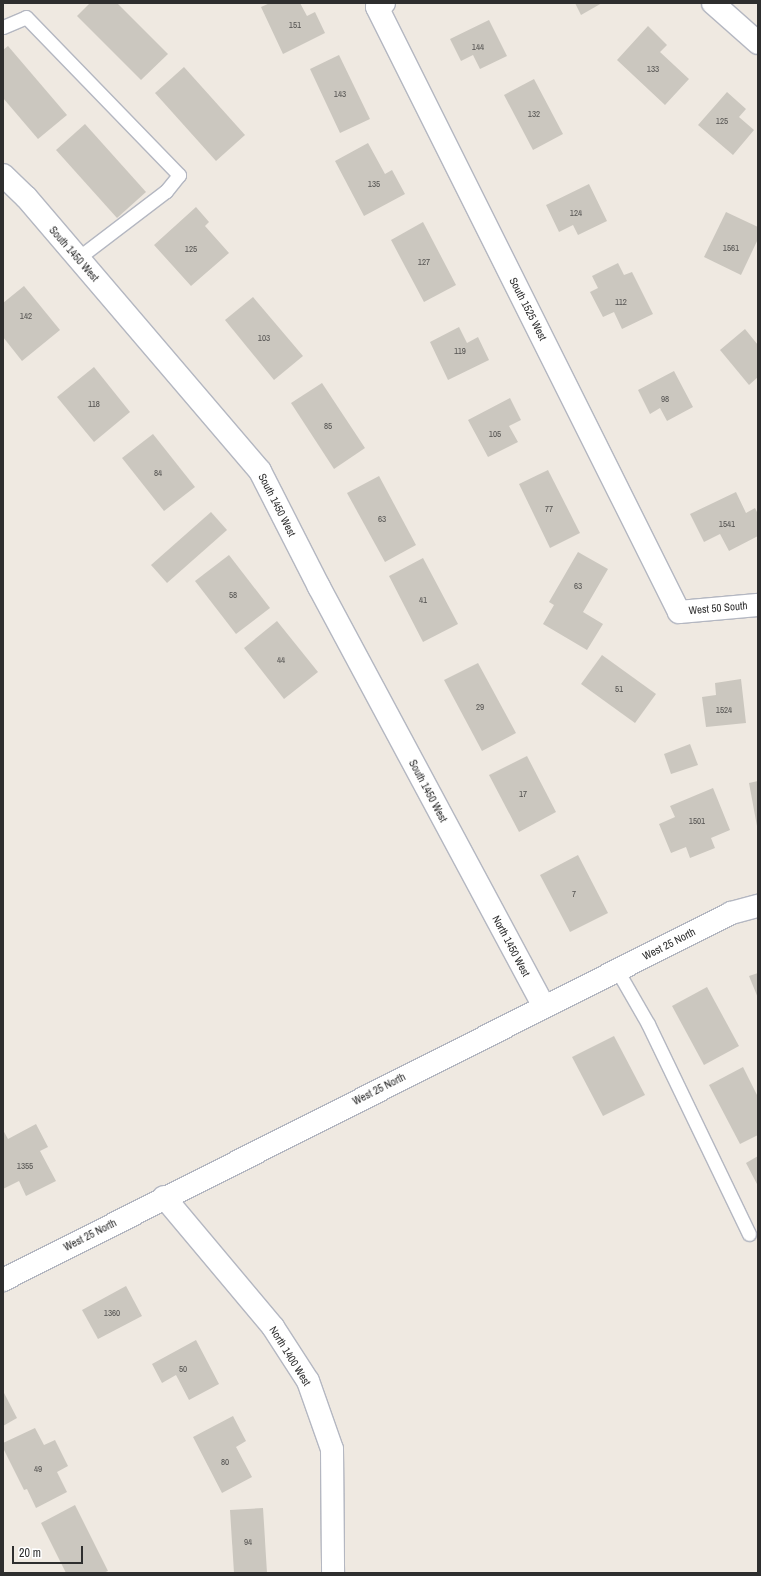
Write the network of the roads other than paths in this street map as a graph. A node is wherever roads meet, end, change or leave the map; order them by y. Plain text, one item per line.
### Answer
1 (713, 3) edge
2 (380, 5) edge
3 (3, 27) edge
4 (758, 43) edge
5 (3, 175) edge
6 (78, 258) junction
7 (758, 605) edge
8 (679, 612) joint
9 (478, 884) joint
10 (758, 906) edge
11 (617, 970) junction
12 (544, 1007) junction
13 (164, 1198) junction
14 (748, 1234) dead end
15 (3, 1280) edge
16 (333, 1573) edge

1 - 4 street
2 - 8 street, South 1525 West
3 - 6 lane
5 - 6 street, South 1450 West
6 - 9 street, South 1450 West
7 - 8 street, West 50 South
9 - 12 street, North 1450 West
10 - 11 street, West 25 North
11 - 12 street, West 25 North
11 - 14 lane
12 - 13 street, West 25 North
13 - 15 street, West 25 North
13 - 16 street, North 1400 West

